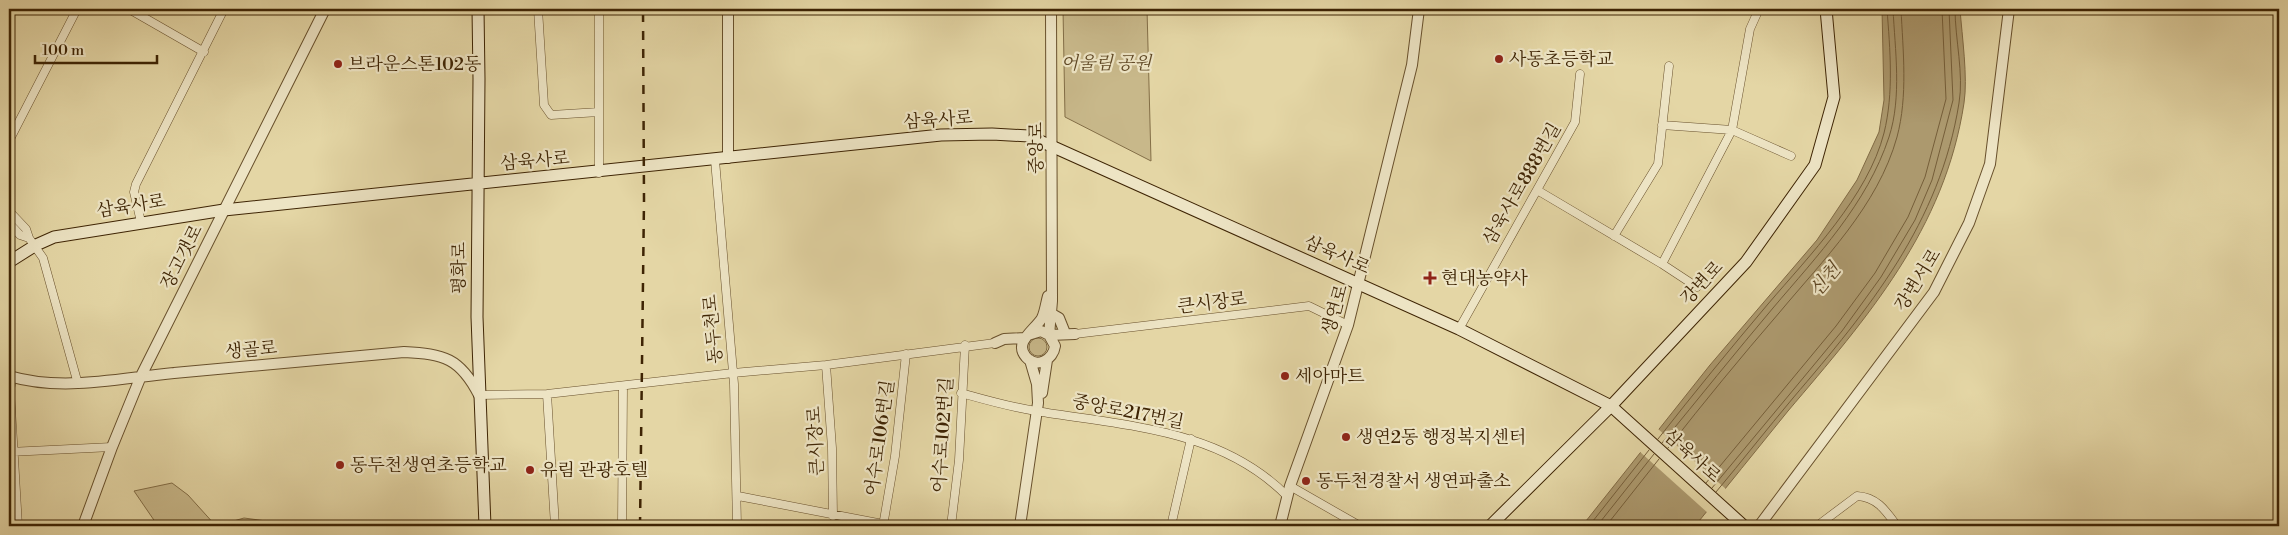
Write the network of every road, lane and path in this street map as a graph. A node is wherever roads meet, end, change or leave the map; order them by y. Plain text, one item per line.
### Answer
1 (77, 9) edge
2 (128, 9) edge
3 (224, 9) edge
4 (325, 9) edge
5 (478, 9) edge
6 (538, 9) edge
7 (599, 9) edge
8 (728, 9) edge
9 (1051, 9) edge
10 (1419, 9) edge
11 (1759, 9) edge
12 (1826, 9) edge
13 (2009, 9) edge
14 (204, 52) junction
15 (1668, 66) dead end
16 (1580, 74) dead end
17 (599, 112) junction
18 (9, 122) edge
19 (1662, 125) junction
20 (16, 127) junction
21 (1732, 130) junction
22 (9, 141) edge
23 (1053, 146) junction
24 (1791, 156) dead end
25 (728, 158) junction
26 (715, 160) junction
27 (599, 172) junction
28 (477, 184) junction
29 (1537, 190) junction
30 (224, 210) junction
31 (9, 211) edge
32 (141, 222) junction
33 (9, 223) edge
34 (1614, 236) junction
35 (32, 241) junction
36 (9, 262) edge
37 (1662, 264) junction
38 (1359, 284) junction
39 (1697, 287) dead end
40 (1051, 288) junction
41 (1052, 314) junction
42 (1348, 325) junction
43 (1459, 329) junction
44 (1070, 333) junction
45 (1049, 335) junction
46 (1025, 340) junction
47 (995, 343) joint
48 (965, 345) junction
49 (1055, 346) junction
50 (906, 354) junction
51 (1030, 360) junction
52 (1047, 360) junction
53 (826, 365) junction
54 (733, 372) junction
55 (141, 376) junction
56 (11, 377) edge
57 (78, 384) junction
58 (623, 386) junction
59 (961, 393) junction
60 (547, 394) junction
61 (480, 395) junction
62 (10, 405) edge
63 (1611, 406) junction
64 (1038, 407) junction
65 (1191, 439) junction
66 (112, 447) junction
67 (12, 452) edge
68 (1290, 486) junction
69 (738, 496) junction
70 (1288, 496) junction
71 (833, 516) junction
72 (883, 525) edge
73 (18, 526) edge
74 (83, 526) edge
75 (485, 526) edge
76 (555, 526) edge
77 (622, 526) edge
78 (737, 526) edge
79 (951, 526) edge
80 (1020, 526) edge
81 (1171, 526) edge
82 (1280, 526) edge
83 (1360, 526) edge
84 (1490, 526) edge
85 (1744, 526) edge
86 (1759, 526) edge
87 (1817, 526) edge
88 (1897, 526) edge

1 - 20 street
2 - 14 street
3 - 14 street
4 - 30 street, 장고갯로
5 - 28 main road, 평화로
6 - 17 street
7 - 17 street
8 - 25 street
9 - 23 street, 중앙로
10 - 38 street, 생연로
11 - 21 street
12 - 63 main road, 강변로
13 - 86 street, 강변서로
14 - 32 street
15 - 19 street
16 - 29 street, 삼육사로888번길
17 - 27 street
18 - 20 street
19 - 21 street
19 - 34 street
20 - 22 street
21 - 24 street
21 - 37 street
23 - 25 main road, 삼육사로
23 - 38 main road, 삼육사로
23 - 40 street, 중앙로
25 - 26 main road, 삼육사로
26 - 27 main road, 삼육사로
26 - 54 street, 동두천로
27 - 28 main road, 삼육사로
28 - 30 main road, 삼육사로
28 - 61 main road, 평화로
29 - 34 street
29 - 43 street, 삼육사로888번길
30 - 32 main road, 삼육사로
30 - 55 street, 장고갯로
31 - 35 street
32 - 35 main road, 삼육사로
33 - 35 street
34 - 37 street
35 - 36 main road, 삼육사로
35 - 57 street
37 - 39 street
38 - 42 street, 생연로
38 - 43 main road, 삼육사로
40 - 41 street
40 - 46 street
41 - 44 street
41 - 45 street
42 - 44 street, 큰시장로
42 - 68 street, 생연로
43 - 63 main road, 삼육사로
44 - 45 street
44 - 49 street
45 - 46 street
45 - 49 street
46 - 47 street
46 - 51 street
47 - 48 street
48 - 50 street
48 - 59 street, 어수로102번길
49 - 52 street
50 - 53 street
50 - 72 street, 어수로106번길
51 - 52 street
51 - 64 street
52 - 64 street
53 - 54 street
53 - 71 street, 큰시장로
54 - 58 street
54 - 69 street, 동두천로
55 - 57 street, 생골로
55 - 61 street, 생골로
55 - 66 street, 장고갯로
56 - 57 street, 생골로
56 - 62 street
58 - 60 street
58 - 77 street
59 - 64 street
59 - 79 street, 어수로102번길
60 - 61 street
60 - 76 street
61 - 75 main road, 평화로
62 - 67 street
63 - 84 main road, 강변로
63 - 85 main road, 삼육사로
64 - 65 street, 중앙로217번길
64 - 80 street
65 - 70 street, 중앙로217번길
65 - 81 street
66 - 67 street
66 - 74 street, 장고갯로
67 - 73 street
68 - 70 street, 생연로
68 - 83 street
69 - 71 street
69 - 78 street, 동두천로
70 - 82 street, 생연로
71 - 72 street
87 - 88 street

